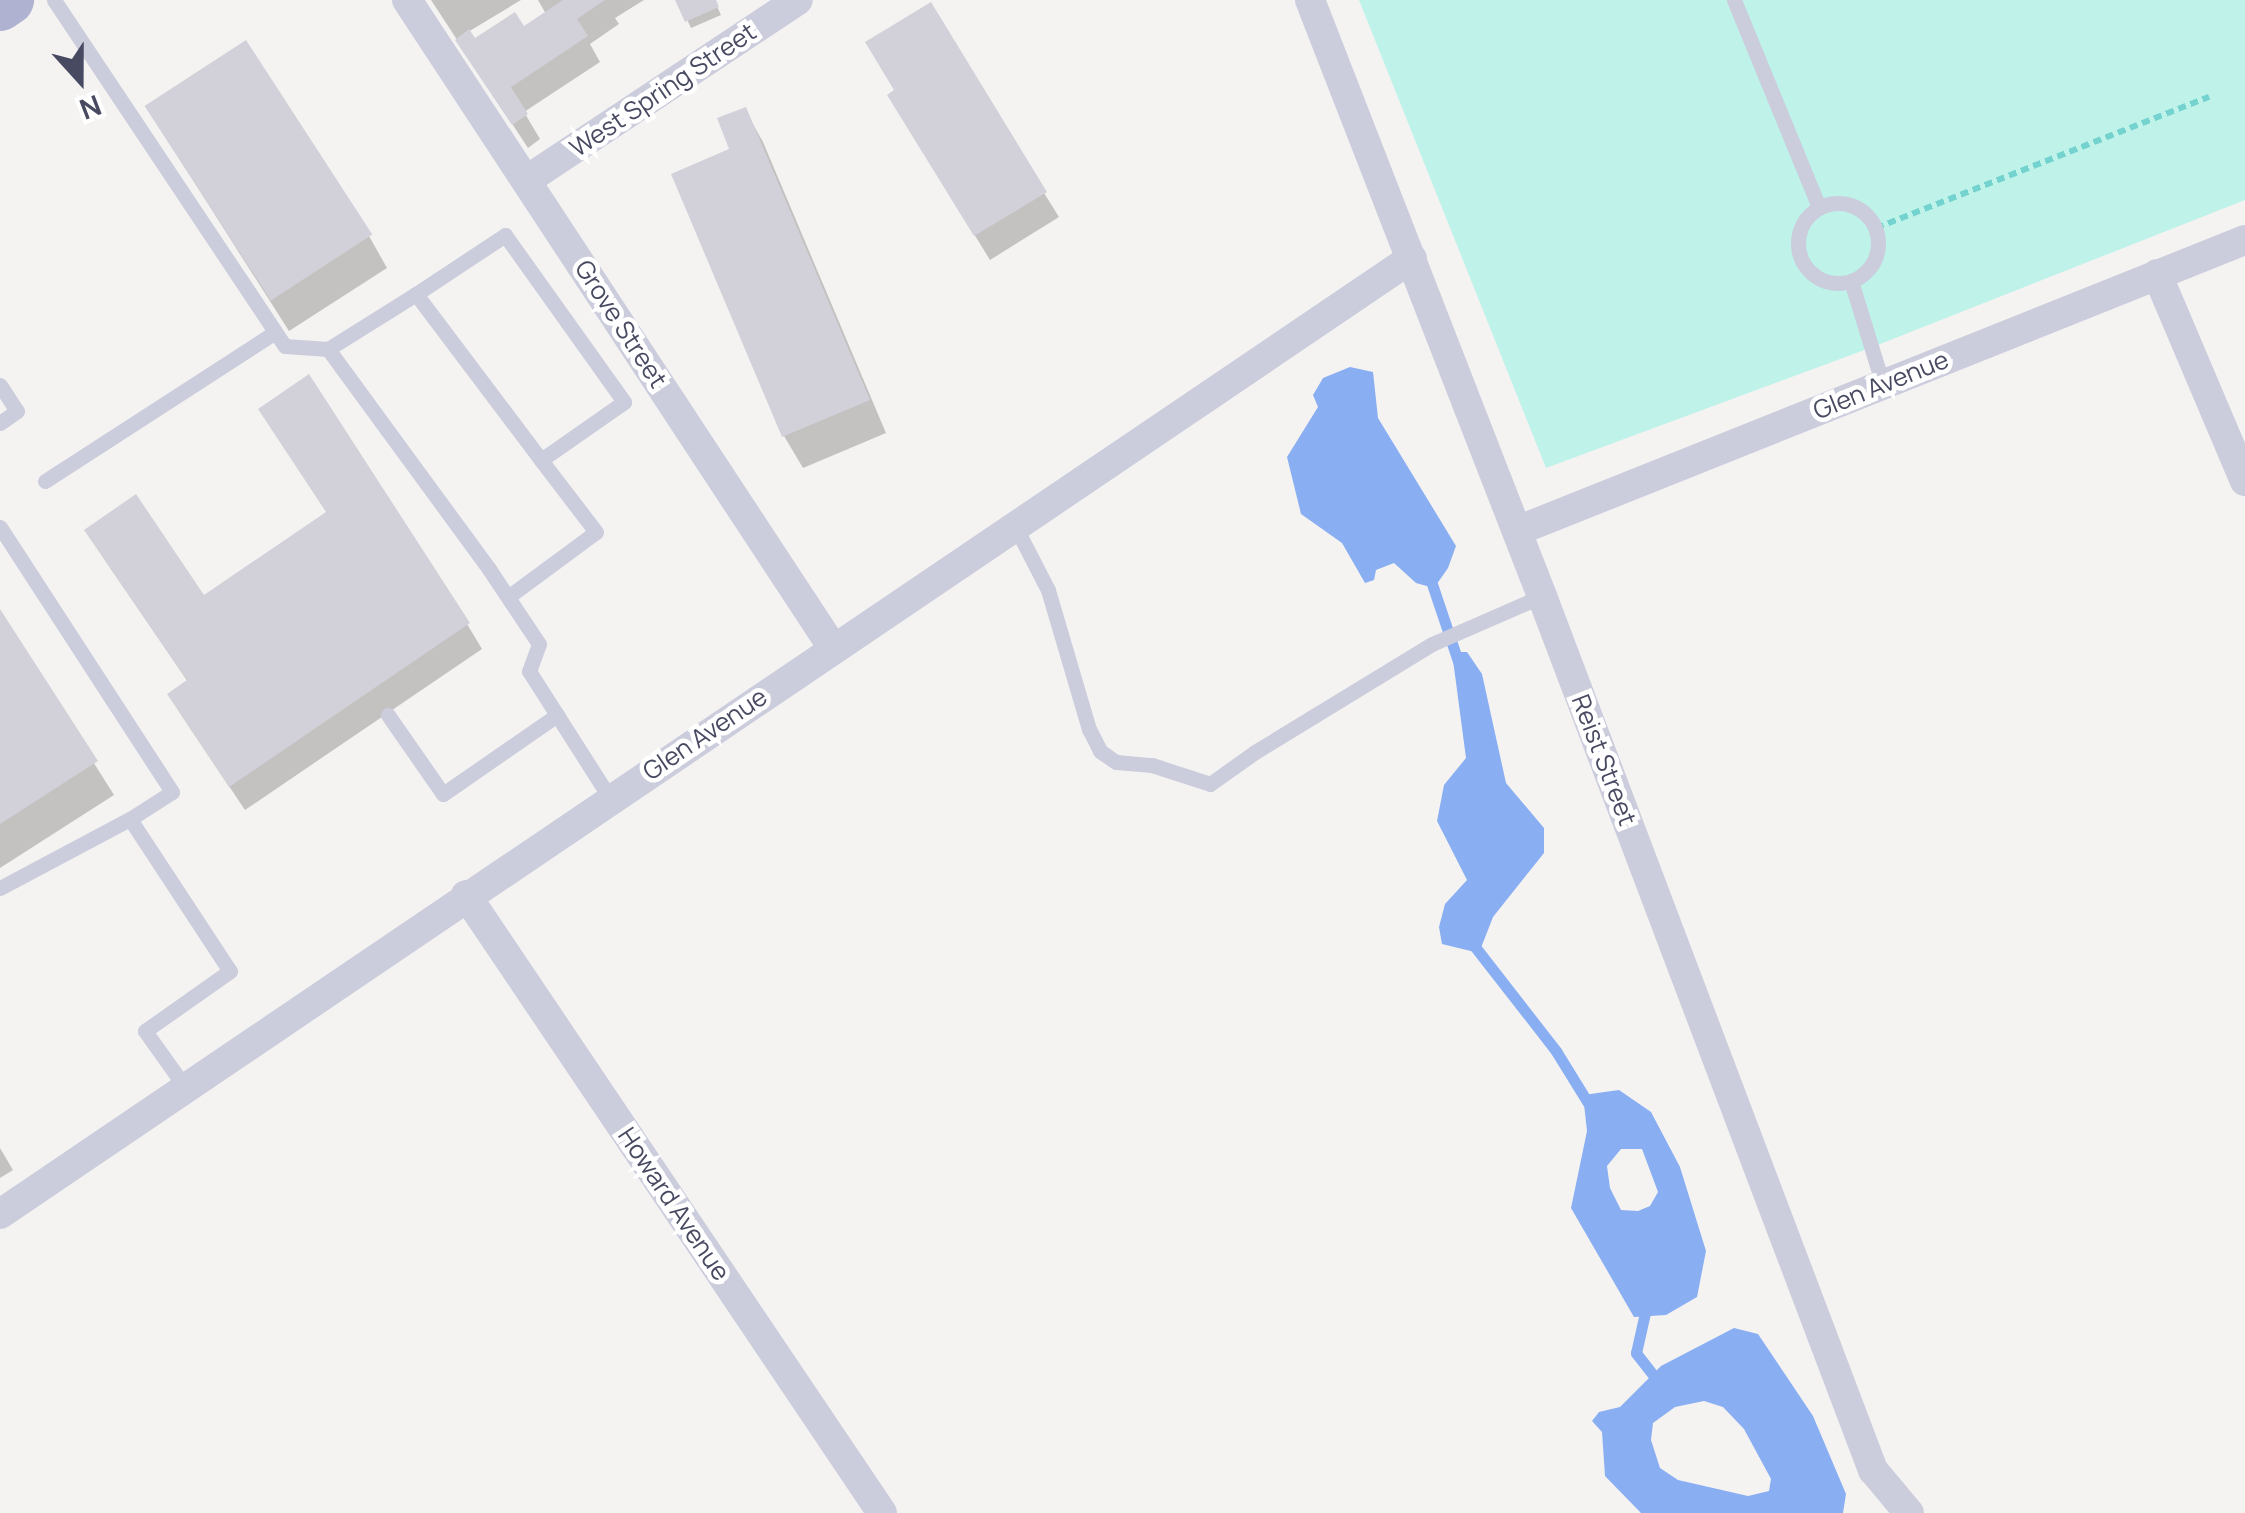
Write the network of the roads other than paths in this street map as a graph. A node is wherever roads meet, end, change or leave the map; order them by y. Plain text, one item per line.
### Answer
1 (9, 0) edge
2 (54, 0) edge
3 (407, 0) edge
4 (798, 0) edge
5 (1310, 0) edge
6 (1734, 0) edge
7 (0, 6) edge
8 (765, 9) edge
9 (527, 180) junction
10 (1819, 207) junction
11 (2245, 240) edge
12 (1412, 258) junction
13 (2157, 274) junction
14 (1852, 282) junction
15 (416, 294) junction
16 (275, 332) junction
17 (328, 349) junction
18 (1882, 384) junction
19 (0, 385) edge
20 (0, 422) edge
21 (540, 460) junction
22 (45, 481) dead end
23 (2245, 482) edge
24 (1014, 526) junction
25 (0, 527) edge
26 (1518, 531) junction
27 (1542, 596) junction
28 (508, 597) junction
29 (833, 648) junction
30 (388, 715) dead end
31 (556, 715) junction
32 (610, 798) junction
33 (130, 819) junction
34 (0, 888) edge
35 (466, 894) junction
36 (185, 1087) junction
37 (0, 1214) edge
38 (882, 1513) edge
39 (1909, 1513) edge

1 - 7 main road
2 - 16 lane
3 - 9 street, Grove Street
4 - 8 street, West Spring Street
5 - 12 street, Reist Street
6 - 10 lane
8 - 9 street, West Spring Street
9 - 29 street, Grove Street
10 - 14 lane
10 - 14 lane
11 - 13 street, Glen Avenue
12 - 24 street, Glen Avenue
12 - 26 street, Reist Street
13 - 18 street, Glen Avenue
13 - 23 street
14 - 18 lane
15 - 17 lane
15 - 21 lane
15 - 21 lane
16 - 17 lane
16 - 22 lane
17 - 28 lane
18 - 26 street, Glen Avenue
19 - 20 lane
21 - 28 lane
24 - 27 lane
24 - 29 street, Glen Avenue
25 - 33 lane
26 - 27 street, Reist Street
27 - 39 street, Reist Street
28 - 31 lane
29 - 32 street, Glen Avenue
30 - 31 lane
31 - 32 lane
32 - 35 street, Glen Avenue
33 - 34 lane
33 - 36 lane
35 - 36 street, Glen Avenue
35 - 38 street, Howard Avenue
36 - 37 street, Glen Avenue

